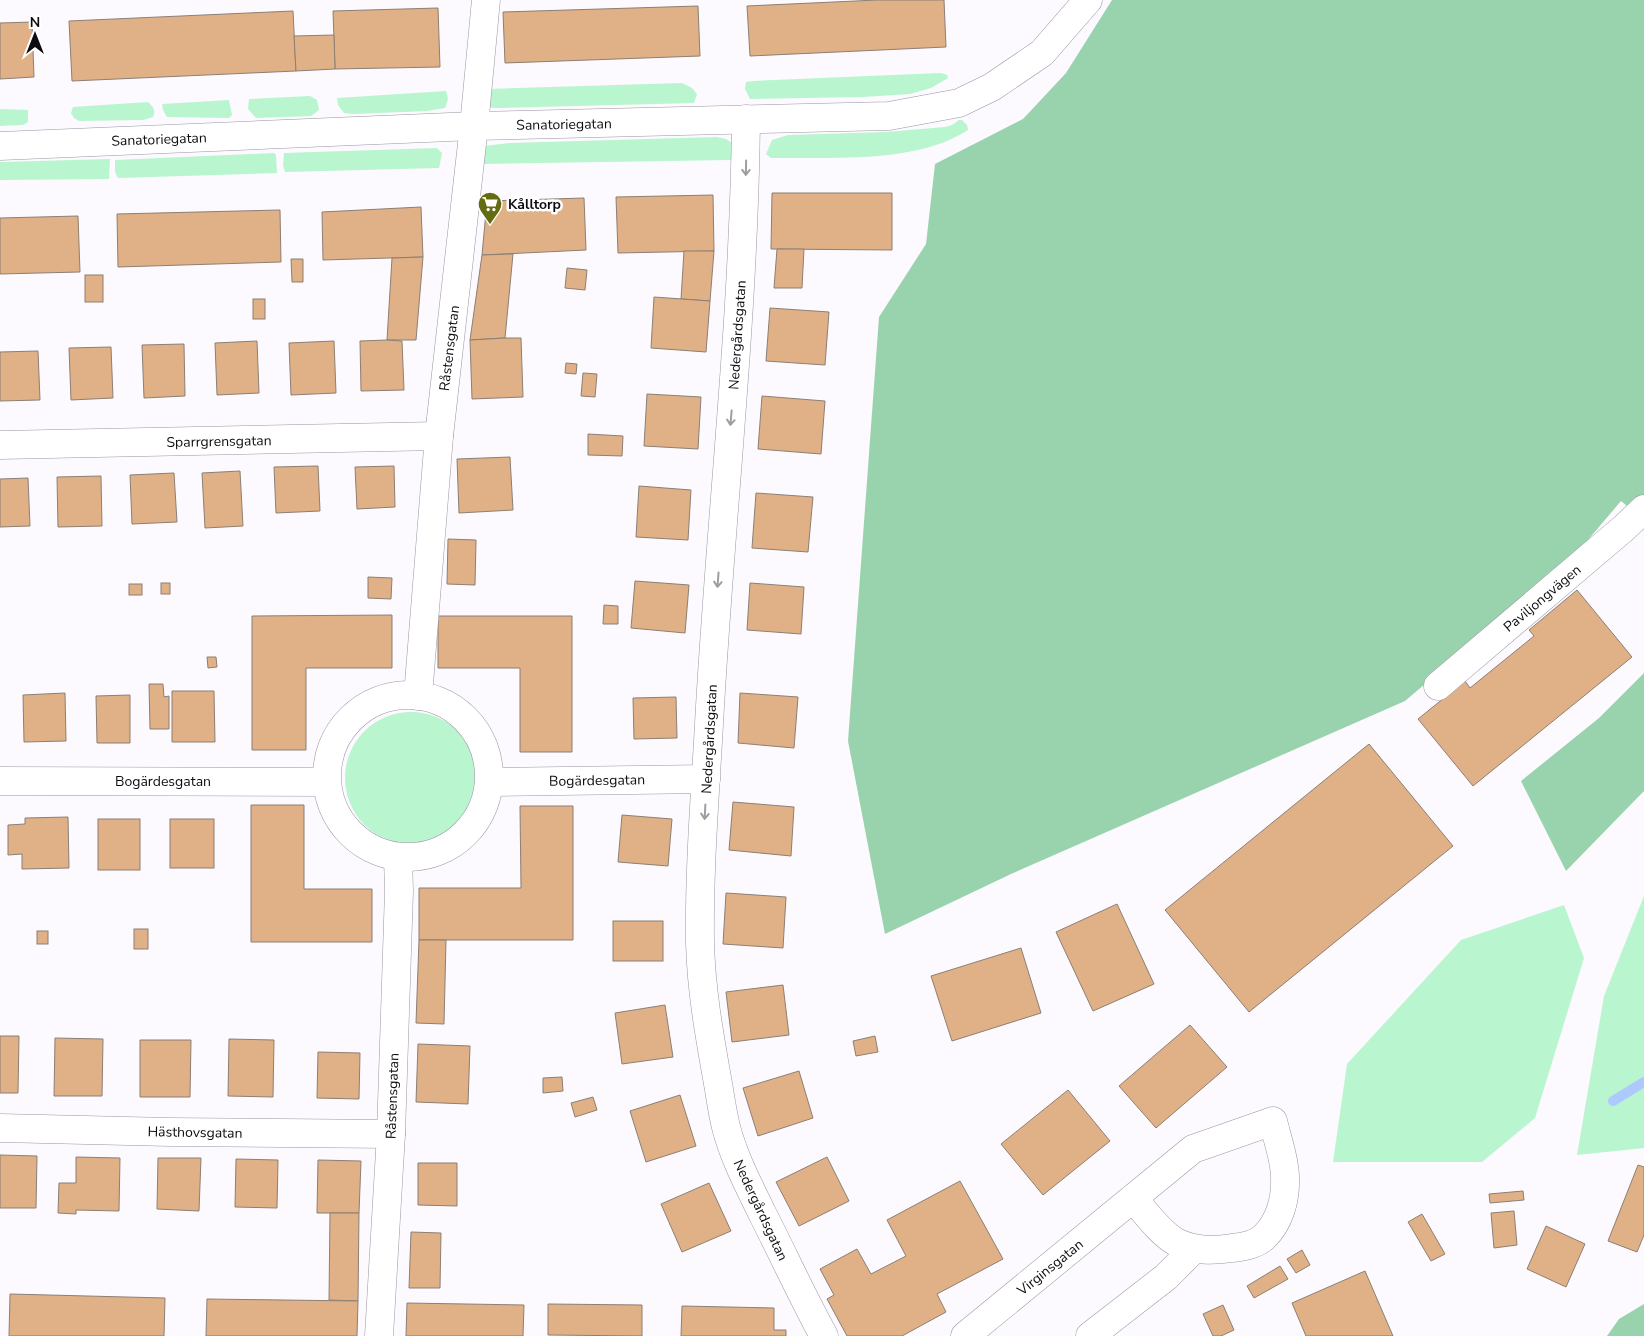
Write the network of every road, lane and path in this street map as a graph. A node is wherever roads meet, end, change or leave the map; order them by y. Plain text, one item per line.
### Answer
1 (486, 0) edge
2 (1088, 0) edge
3 (746, 119) junction
4 (474, 126) junction
5 (0, 146) edge
6 (439, 436) junction
7 (0, 445) edge
8 (1644, 509) edge
9 (1438, 686) dead end
10 (418, 696) junction
11 (706, 779) junction
12 (0, 781) edge
13 (326, 782) junction
14 (489, 782) junction
15 (398, 857) junction
16 (0, 1128) edge
17 (390, 1134) junction
18 (1133, 1198) junction
19 (1194, 1249) junction
20 (379, 1336) edge
21 (824, 1336) edge
22 (965, 1336) edge
23 (1090, 1336) edge

1 - 4 street, Råstensgatan
2 - 3 street, Sanatoriegatan
3 - 4 street, Sanatoriegatan
3 -> 11 street, Nedergårdsgatan
4 - 5 street, Sanatoriegatan
4 - 6 street, Råstensgatan
6 - 7 street, Sparrgrensgatan
6 - 10 street, Råstensgatan
8 - 9 street, Paviljongvägen
10 - 13 street
10 - 14 street
11 - 14 street, Bogärdesgatan
11 -> 21 street, Nedergårdsgatan
12 - 13 street, Bogärdesgatan
13 - 15 street
14 - 15 street
15 - 17 street, Råstensgatan
16 - 17 street, Hästhovsgatan
17 - 20 street, Råstensgatan
18 - 19 street, Virginsgatan
18 - 19 street, Virginsgatan
18 - 22 street, Virginsgatan
19 - 23 street

